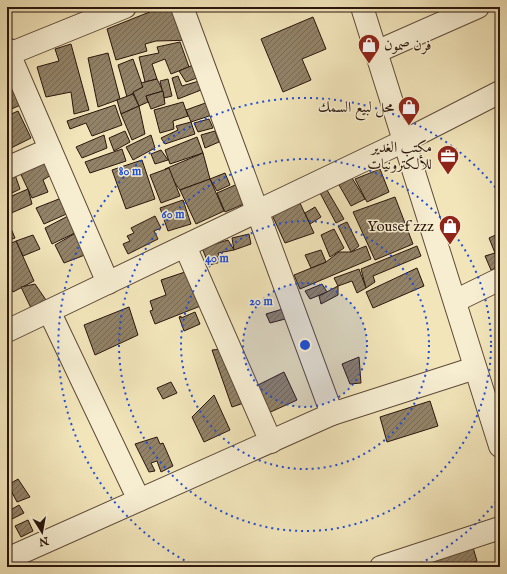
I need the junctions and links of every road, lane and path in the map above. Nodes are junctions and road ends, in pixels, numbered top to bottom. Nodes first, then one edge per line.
1 (125, 7) edge
2 (182, 7) edge
3 (362, 7) edge
4 (478, 7) edge
5 (8, 52) edge
6 (376, 52) junction
7 (500, 92) edge
8 (404, 141) junction
9 (50, 149) junction
10 (7, 168) edge
11 (258, 211) junction
12 (185, 246) junction
13 (500, 279) edge
14 (108, 283) junction
15 (454, 301) junction
16 (49, 311) junction
17 (7, 331) edge
18 (476, 368) junction
19 (332, 414) junction
20 (271, 442) junction
21 (500, 446) edge
22 (139, 500) junction
23 (500, 528) edge
24 (7, 559) edge
25 (382, 567) edge

1 - 5 street
2 - 11 street
3 - 6 street
4 - 6 street
5 - 9 street
6 - 8 street
7 - 8 street
8 - 11 street
8 - 15 street
9 - 10 street
9 - 14 street
11 - 12 street
11 - 19 street
12 - 14 street
12 - 20 street
13 - 15 street
14 - 16 street
15 - 18 street
16 - 17 street
16 - 22 street
18 - 19 street
18 - 21 street
19 - 20 street
20 - 22 street
22 - 24 street
23 - 25 street

